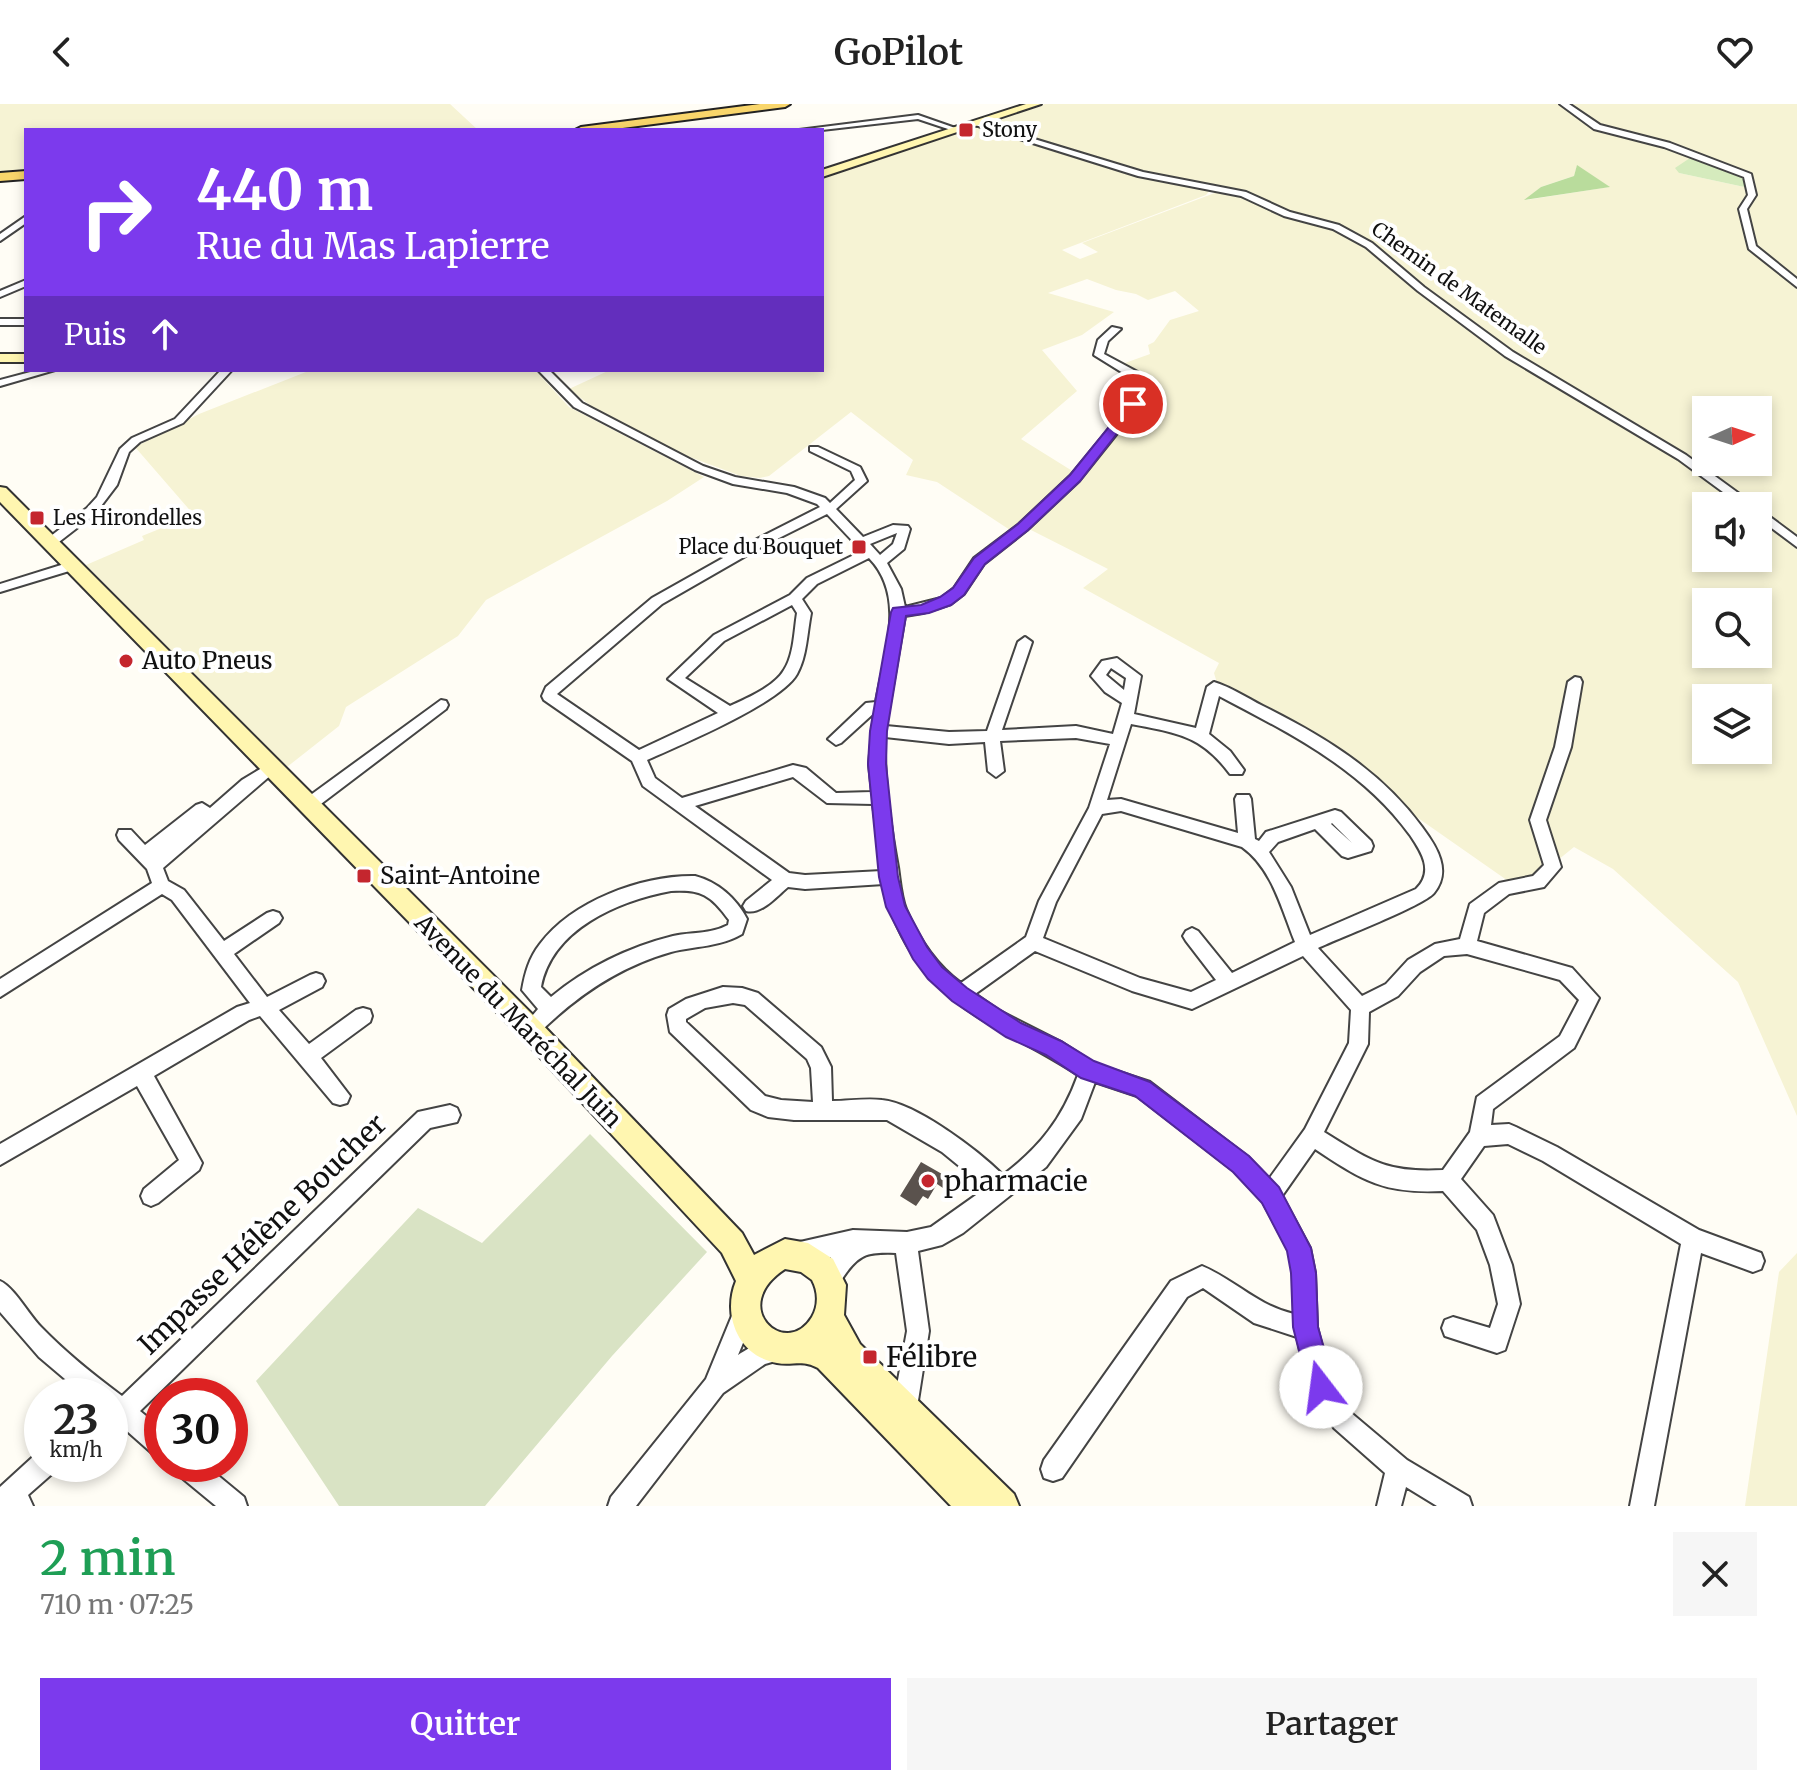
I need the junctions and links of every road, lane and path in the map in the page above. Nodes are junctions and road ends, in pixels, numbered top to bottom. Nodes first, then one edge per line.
1 (785, 104) edge
2 (1036, 104) edge
3 (1564, 104) edge
4 (978, 123) junction
5 (597, 128) edge
6 (824, 128) edge
7 (957, 130) junction
8 (824, 173) edge
9 (24, 175) edge
10 (4, 177) edge
11 (24, 220) edge
12 (0, 238) edge
13 (24, 284) edge
14 (1797, 284) edge
15 (0, 294) edge
16 (0, 322) edge
17 (24, 322) edge
18 (1116, 329) dead end
19 (0, 358) edge
20 (24, 358) edge
21 (42, 372) edge
22 (225, 372) edge
23 (550, 372) edge
24 (0, 383) edge
25 (814, 449) dead end
26 (0, 492) edge
27 (1731, 492) edge
28 (830, 508) junction
29 (1772, 523) edge
30 (51, 542) junction
31 (1797, 543) edge
32 (871, 552) junction
33 (74, 565) junction
34 (0, 588) edge
35 (795, 598) junction
36 (899, 612) junction
37 (1025, 642) dead end
38 (1575, 682) dead end
39 (1127, 699) dead end
40 (441, 705) dead end
41 (882, 707) junction
42 (728, 712) junction
43 (1126, 718) junction
44 (878, 731) junction
45 (1202, 734) junction
46 (993, 736) junction
47 (836, 739) dead end
48 (1117, 740) junction
49 (638, 757) junction
50 (266, 764) junction
51 (1236, 770) dead end
52 (996, 771) dead end
53 (880, 798) junction
54 (1243, 799) dead end
55 (682, 804) junction
56 (307, 806) junction
57 (1097, 808) junction
58 (1318, 822) dead end
59 (125, 835) dead end
60 (1254, 846) junction
61 (149, 860) junction
62 (889, 877) junction
63 (785, 880) junction
64 (161, 886) junction
65 (752, 906) dead end
66 (273, 918) dead end
67 (1192, 936) dead end
68 (1033, 942) junction
69 (1467, 946) junction
70 (1306, 947) junction
71 (222, 952) junction
72 (316, 981) dead end
73 (1228, 982) junction
74 (0, 989) edge
75 (960, 994) junction
76 (263, 1006) junction
77 (1360, 1007) junction
78 (550, 1009) junction
79 (363, 1016) dead end
80 (530, 1029) junction
81 (308, 1056) junction
82 (1089, 1071) junction
83 (143, 1073) junction
84 (340, 1096) dead end
85 (823, 1110) junction
86 (450, 1115) dead end
87 (1312, 1136) junction
88 (1479, 1136) junction
89 (0, 1155) edge
90 (1448, 1180) junction
91 (1002, 1191) junction
92 (1270, 1195) junction
93 (151, 1196) dead end
94 (1693, 1239) junction
95 (874, 1240) junction
96 (907, 1243) junction
97 (1753, 1261) dead end
98 (774, 1263) junction
99 (829, 1279) junction
100 (0, 1292) edge
101 (745, 1310) junction
102 (829, 1317) junction
103 (1306, 1327) junction
104 (1453, 1328) dead end
105 (798, 1346) junction
106 (81, 1378) edge
107 (714, 1387) junction
108 (128, 1388) edge
109 (905, 1407) junction
110 (128, 1416) edge
111 (144, 1430) edge
112 (1053, 1469) dead end
113 (1398, 1469) junction
114 (28, 1482) edge
115 (206, 1482) edge
116 (11, 1500) edge
117 (235, 1506) edge
118 (620, 1506) edge
119 (975, 1506) edge
120 (1002, 1506) edge
121 (1389, 1506) edge
122 (1460, 1506) edge
123 (1642, 1506) edge

1 - 5 main road
2 - 4 main road
3 - 14 street
4 - 7 main road
4 - 27 street, Chemin de Matemalle
6 - 7 street
7 - 8 main road
9 - 10 main road
11 - 12 street
13 - 15 street
16 - 17 street
18 - 36 street
19 - 20 main road
21 - 24 street
22 - 30 street
23 - 28 street
25 - 28 street
26 - 30 main road, Avenue du Maréchal Juin
28 - 32 street
28 - 49 street
29 - 31 street
30 - 33 main road, Avenue du Maréchal Juin
32 - 35 street
32 - 36 street
33 - 34 street
33 - 50 main road, Avenue du Maréchal Juin
35 - 42 street
35 - 42 street
36 - 41 street
37 - 46 street
38 - 69 street
39 - 43 street
40 - 56 street
41 - 44 street
41 - 47 street
42 - 49 street
43 - 45 street
43 - 48 street
44 - 46 street
44 - 53 street
45 - 51 street
45 - 70 street
46 - 48 street
46 - 52 street
48 - 57 street
49 - 55 street
50 - 56 main road, Avenue du Maréchal Juin
50 - 61 street
53 - 55 street
53 - 62 street
54 - 60 street
55 - 63 street
56 - 80 main road, Avenue du Maréchal Juin
57 - 60 street
57 - 68 street
58 - 60 street
59 - 61 street
60 - 70 street
61 - 64 street
62 - 63 street
62 - 75 street
63 - 65 street
64 - 71 street
64 - 74 street
66 - 71 street
67 - 73 street
68 - 73 street
68 - 75 street
69 - 77 street
69 - 88 street
70 - 73 street
70 - 77 street
71 - 76 street
72 - 76 street
75 - 82 street
76 - 81 street
76 - 83 street
77 - 87 street
78 - 78 street
78 - 80 street
79 - 81 street
80 - 98 main road, Avenue du Maréchal Juin
81 - 84 street
82 - 91 street
82 - 92 street
83 - 89 street
83 - 93 street
85 - 85 street
85 - 91 street
86 - 108 street, Impasse Hélène Boucher
87 - 90 street
87 - 92 street
88 - 90 street
88 - 94 street
90 - 104 street
91 - 96 street
92 - 103 street
94 - 97 street
94 - 123 street
95 - 96 street
95 - 98 street
95 - 99 street
96 - 109 street
98 - 99 main road
98 - 101 main road
99 - 102 main road
100 - 106 street
101 - 105 main road
101 - 107 street
102 - 105 main road
102 - 109 main road
103 - 112 street
103 - 113 street
105 - 107 street
105 - 119 main road
107 - 118 street
109 - 120 main road
110 - 111 street
113 - 121 street
113 - 122 street
114 - 116 street
115 - 117 street

